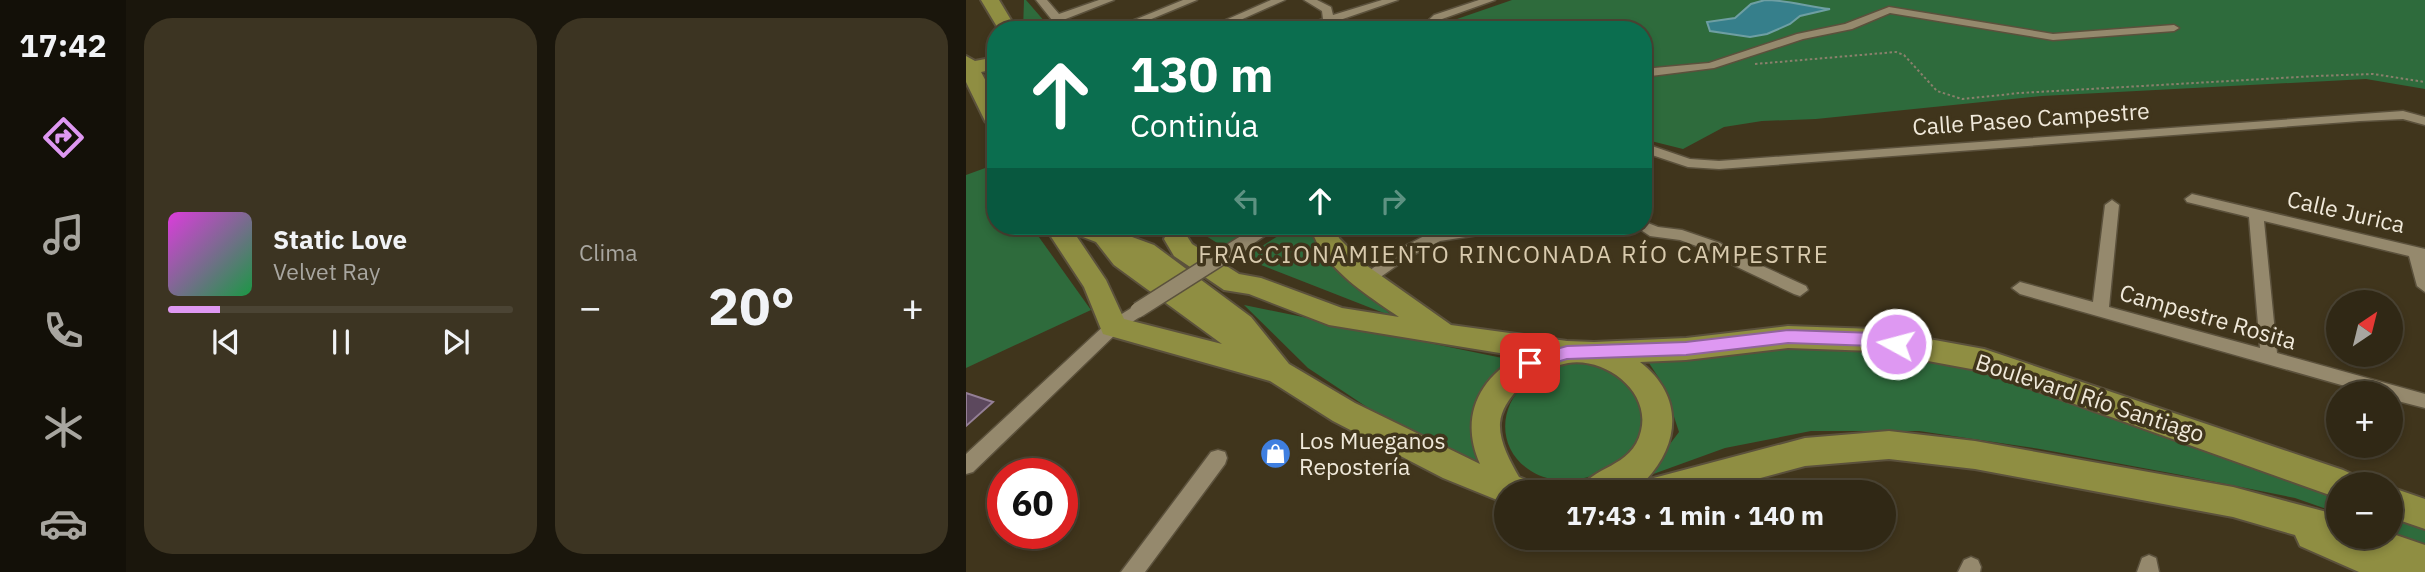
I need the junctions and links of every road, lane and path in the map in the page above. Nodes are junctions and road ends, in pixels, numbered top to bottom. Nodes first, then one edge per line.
1 (989, 0) edge
2 (1013, 0) edge
3 (1041, 0) edge
4 (1109, 0) edge
5 (1192, 0) edge
6 (1280, 0) edge
7 (1309, 0) edge
8 (1392, 0) edge
9 (1490, 0) edge
10 (1056, 19) joint
11 (1004, 21) edge
12 (1011, 21) edge
13 (1138, 21) edge
14 (1230, 21) edge
15 (1329, 21) edge
16 (1338, 21) edge
17 (1434, 21) edge
18 (2174, 28) dead end
19 (1748, 65) dead end
20 (971, 72) edge
21 (1652, 72) edge
22 (2425, 82) edge
23 (987, 103) edge
24 (2425, 121) edge
25 (1652, 150) edge
26 (2192, 199) dead end
27 (2112, 205) dead end
28 (2256, 214) junction
29 (1652, 231) edge
30 (1062, 235) edge
31 (1100, 235) edge
32 (1169, 235) edge
33 (1257, 235) edge
34 (1326, 235) edge
35 (1444, 235) edge
36 (2421, 253) edge
37 (1366, 279) junction
38 (2425, 286) edge
39 (2020, 288) dead end
40 (1800, 290) dead end
41 (2101, 311) junction
42 (1114, 327) junction
43 (1448, 335) junction
44 (1580, 353) junction
45 (2269, 358) junction
46 (1270, 363) junction
47 (2425, 401) edge
48 (1218, 458) dead end
49 (966, 466) edge
50 (2326, 479) edge
51 (1507, 480) edge
52 (1616, 480) edge
53 (1698, 480) edge
54 (1494, 483) edge
55 (2233, 502) junction
56 (2403, 506) edge
57 (2425, 514) edge
58 (2326, 528) edge
59 (2389, 549) edge
60 (2425, 562) edge
61 (1132, 572) edge
62 (2399, 572) edge

1 - 11 main road
2 - 12 main road
3 - 10 street
4 - 10 street
5 - 13 street
6 - 14 street
7 - 15 street
8 - 16 street
9 - 17 street
18 - 21 street
19 - 22 path
20 - 23 main road
24 - 25 street, Calle Paseo Campestre
26 - 28 street, Calle Jurica
27 - 41 street
28 - 36 street, Calle Jurica
28 - 45 street
29 - 40 street
30 - 42 main road
31 - 46 main road
32 - 43 main road, Boulevard Río Santiago
33 - 42 street, bridge
34 - 37 main road
35 - 37 street
36 - 38 street
37 - 43 main road
39 - 41 street, Campestre Rosita
41 - 45 street, Campestre Rosita
42 - 46 main road
42 - 49 street
43 - 44 main road, Boulevard Río Santiago
44 - 50 main road, Boulevard Río Santiago
44 - 51 main road
44 - 52 main road
45 - 47 street, Campestre Rosita
46 - 54 main road
48 - 61 street
53 - 55 main road
55 - 58 main road
55 - 62 main road
56 - 57 main road
59 - 60 main road

